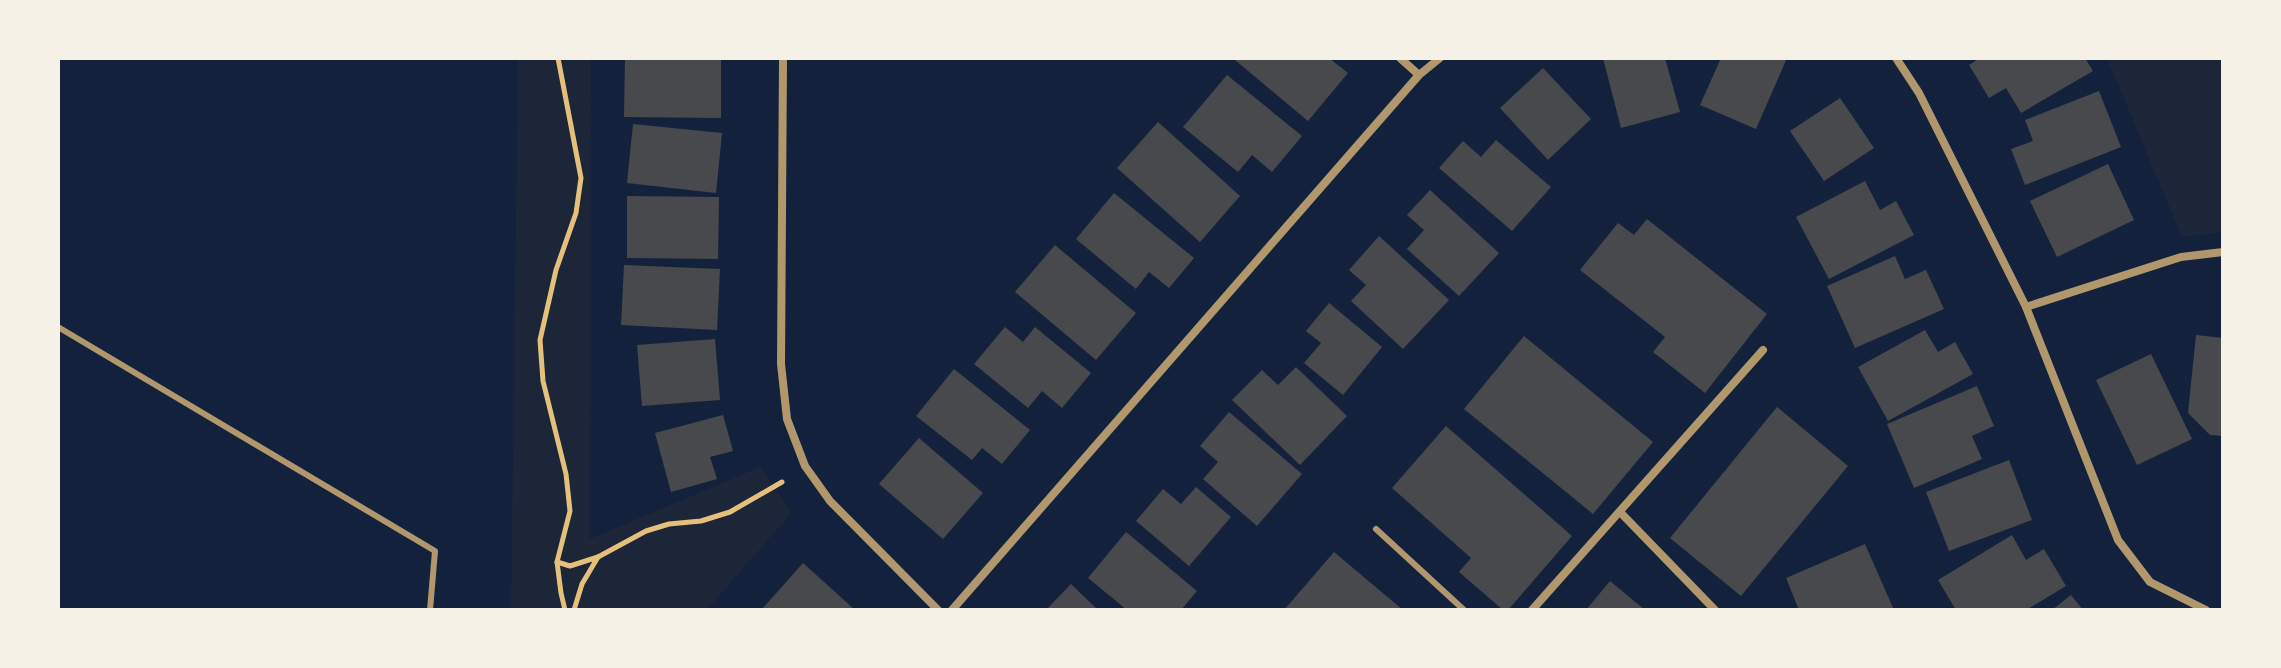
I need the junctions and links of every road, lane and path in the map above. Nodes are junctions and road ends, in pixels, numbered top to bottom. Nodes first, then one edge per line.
1 (558, 58) edge
2 (783, 58) edge
3 (1400, 58) edge
4 (1440, 58) edge
5 (1896, 58) edge
6 (1419, 75) junction
7 (2223, 252) edge
8 (2026, 307) junction
9 (58, 327) edge
10 (1763, 350) dead end
11 (782, 482) dead end
12 (1620, 512) junction
13 (1376, 529) dead end
14 (598, 557) junction
15 (557, 562) junction
16 (430, 610) edge
17 (565, 610) edge
18 (574, 610) edge
19 (938, 610) edge
20 (952, 610) edge
21 (1464, 610) edge
22 (1532, 610) edge
23 (1715, 610) edge
24 (2206, 610) edge

1 - 15 path
2 - 19 street
3 - 6 street
4 - 6 street
5 - 8 street
6 - 20 street
7 - 8 street
8 - 24 street
9 - 16 lane
10 - 12 street
11 - 14 path
12 - 22 street
12 - 23 street
13 - 21 lane
14 - 15 path
14 - 18 path
15 - 17 path

